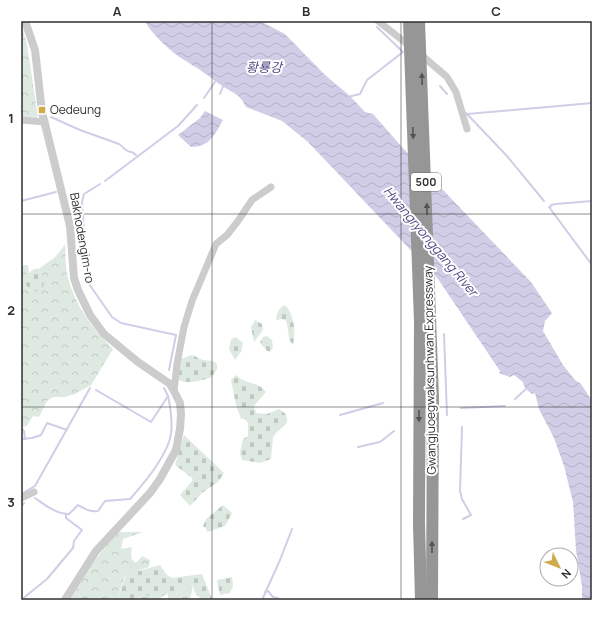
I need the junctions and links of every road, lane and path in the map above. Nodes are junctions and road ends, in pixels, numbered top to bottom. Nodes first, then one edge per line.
1 (25, 21) edge
2 (378, 21) edge
3 (414, 24) edge
4 (21, 120) edge
5 (45, 122) junction
6 (467, 129) dead end
7 (271, 187) dead end
8 (174, 391) junction
9 (34, 492) dead end
10 (21, 498) edge
11 (419, 522) junction
12 (65, 600) edge
13 (415, 600) edge
14 (421, 600) edge
15 (433, 600) edge

1 - 5 street, Bakhodengim-ro
2 - 6 street
3 -> 11 highway, Gwangjuoegwaksunhwan Expressway / 500
15 -> 3 highway, Gwangjuoegwaksunhwan Expressway / 500
4 - 5 street
5 - 8 street, Bakhodengim-ro
7 - 8 street
8 - 12 street, Bakhodengim-ro
9 - 10 street
11 - 13 highway
11 - 14 highway, Gwangjuoegwaksunhwan Expressway / 500

